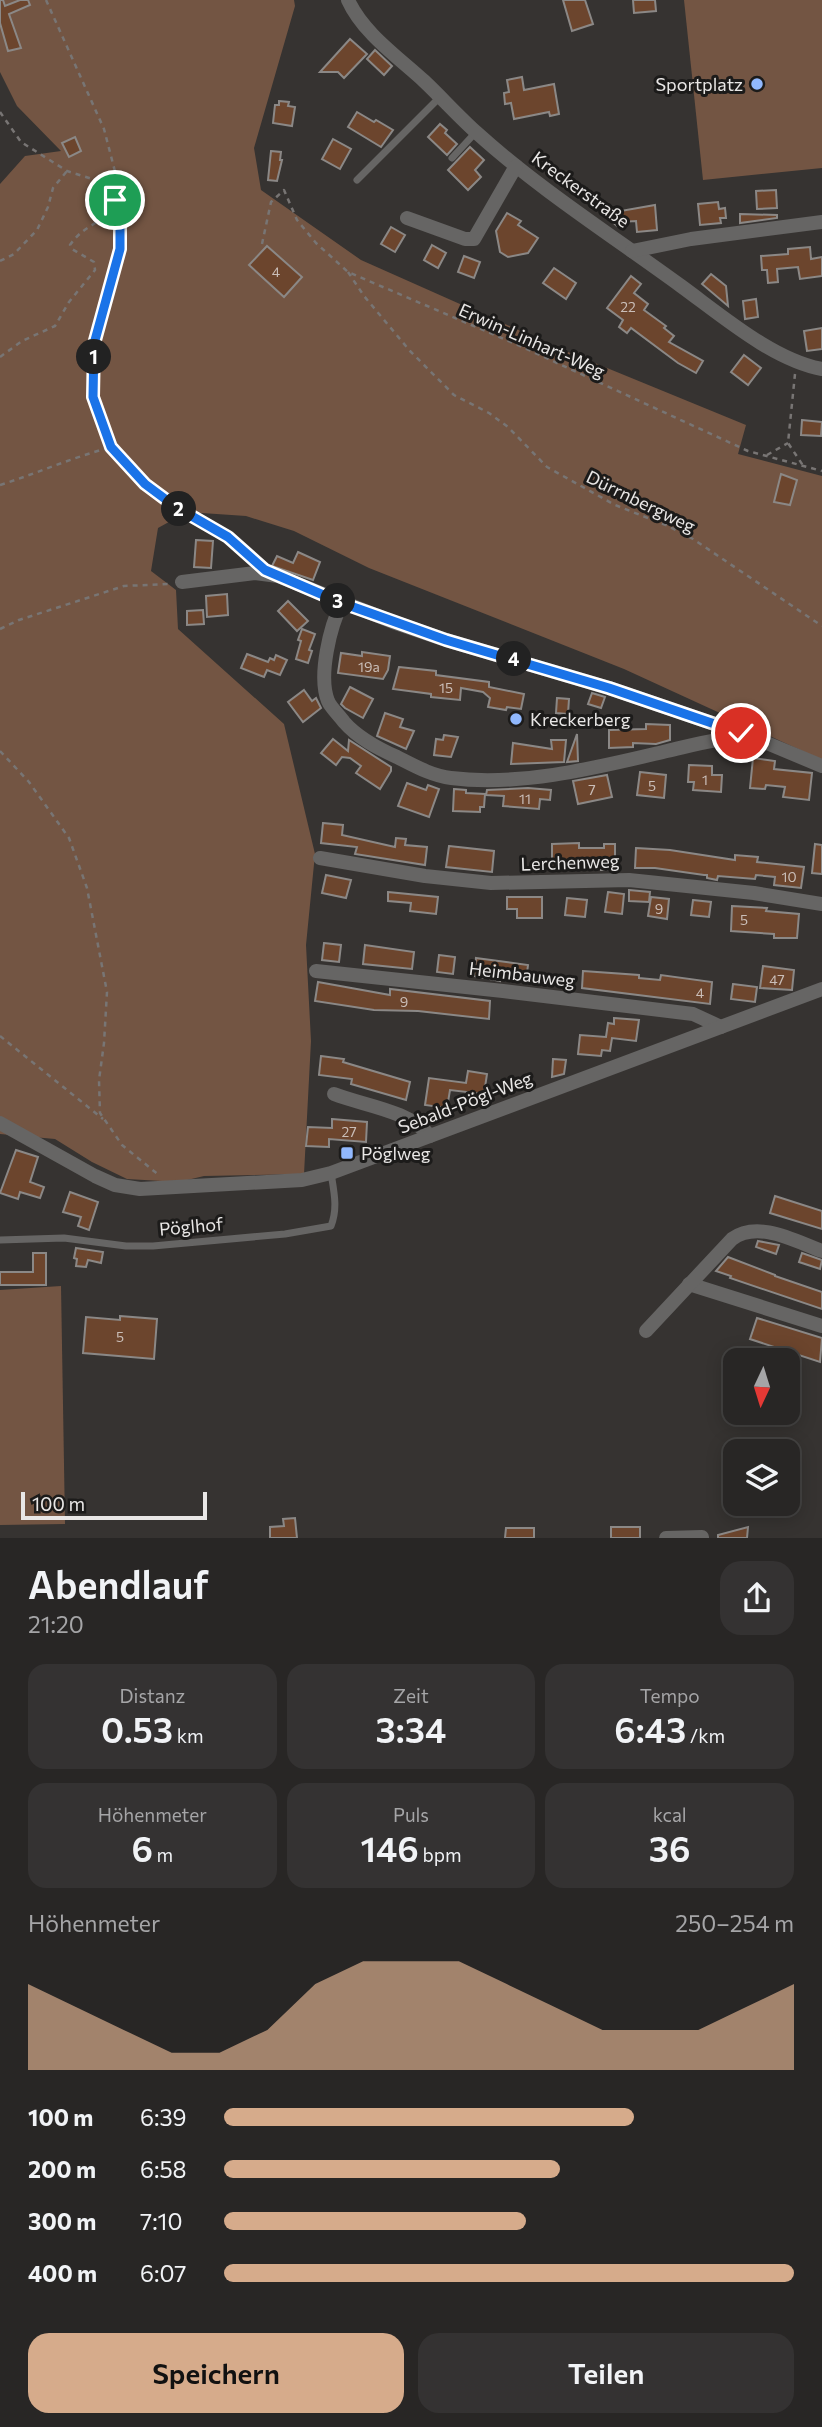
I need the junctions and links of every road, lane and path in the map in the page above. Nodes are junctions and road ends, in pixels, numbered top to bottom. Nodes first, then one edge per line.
1 (46, 0) edge
2 (348, 0) edge
3 (441, 96) junction
4 (0, 112) edge
5 (476, 132) junction
6 (452, 158) dead end
7 (516, 166) junction
8 (67, 171) junction
9 (357, 180) dead end
10 (120, 187) junction
11 (407, 218) dead end
12 (822, 222) edge
13 (262, 244) dead end
14 (632, 251) junction
15 (0, 261) edge
16 (348, 272) junction
17 (0, 357) edge
18 (796, 360) junction
19 (822, 369) edge
20 (788, 443) junction
21 (111, 447) junction
22 (766, 456) junction
23 (804, 467) junction
24 (822, 471) edge
25 (0, 485) edge
26 (256, 562) dead end
27 (182, 582) joint
28 (342, 603) junction
29 (822, 626) edge
30 (0, 629) edge
31 (750, 736) junction
32 (0, 751) edge
33 (822, 766) edge
34 (320, 858) dead end
35 (822, 904) edge
36 (316, 971) dead end
37 (822, 989) edge
38 (721, 1027) junction
39 (0, 1035) edge
40 (334, 1094) dead end
41 (106, 1122) junction
42 (0, 1123) edge
43 (430, 1136) junction
44 (331, 1173) junction
45 (174, 1187) junction
46 (0, 1240) edge
47 (822, 1251) edge
48 (689, 1284) junction
49 (822, 1326) edge
50 (646, 1331) dead end
51 (702, 1537) edge
52 (666, 1538) edge

1 - 10 path
2 - 3 street, Kreckerstraße
3 - 5 street, Kreckerstraße
3 - 9 lane
4 - 8 path
5 - 6 lane
5 - 7 street, Kreckerstraße
7 - 11 street
7 - 14 street, Kreckerstraße
8 - 10 path
8 - 15 path
10 - 17 path
10 - 21 path
12 - 14 street
13 - 16 path, Erwin-Linhart-Weg
14 - 18 street, Kreckerstraße
16 - 22 path, Erwin-Linhart-Weg
16 - 29 path, Dürrnbergweg
18 - 19 street, Kreckerstraße
18 - 20 path
20 - 22 path
20 - 23 path
21 - 25 path
21 - 26 path
22 - 23 path, Erwin-Linhart-Weg
23 - 24 path, Erwin-Linhart-Weg
27 - 28 street
27 - 30 path
28 - 31 street
28 - 31 street
31 - 33 street
32 - 41 path
34 - 35 street, Lerchenweg
36 - 38 street, Heimbauweg
37 - 38 street, Sebald-Pögl-Weg
38 - 43 street, Sebald-Pögl-Weg
39 - 41 path
40 - 43 street
41 - 45 path
42 - 45 street, Sebald-Pögl-Weg
43 - 44 street, Sebald-Pögl-Weg
44 - 45 street, Sebald-Pögl-Weg
44 - 46 lane, Pöglhof
47 - 48 street
48 - 49 street
48 - 50 street
51 - 52 street

